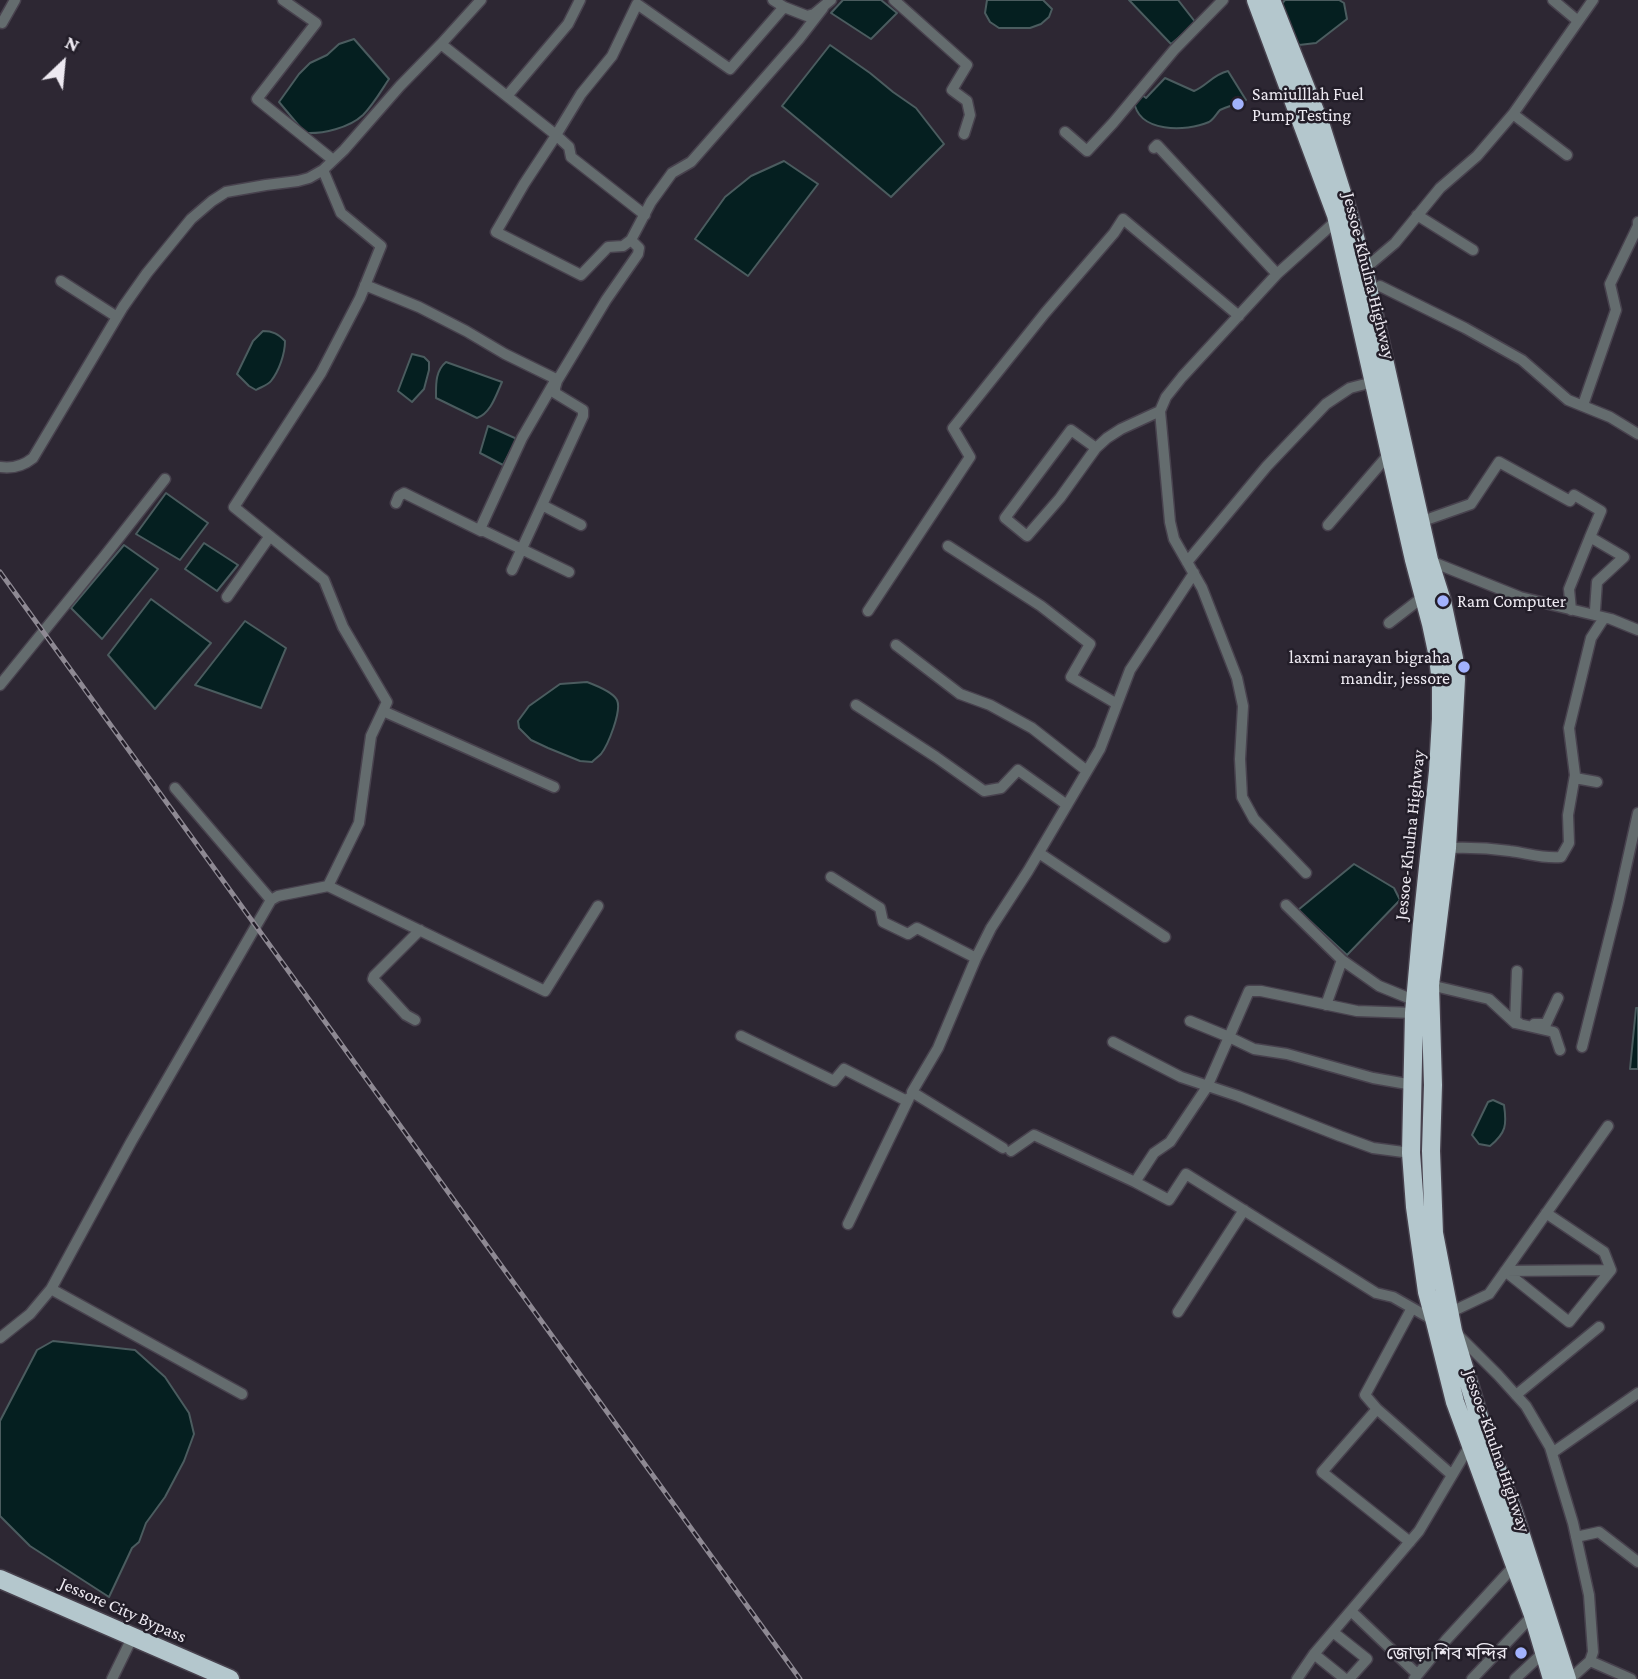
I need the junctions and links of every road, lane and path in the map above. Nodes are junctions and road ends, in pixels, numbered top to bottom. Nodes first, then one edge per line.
1 (15, 0) edge
2 (283, 0) edge
3 (481, 0) edge
4 (580, 0) edge
5 (773, 0) edge
6 (894, 0) edge
7 (1223, 0) edge
8 (1256, 0) edge
9 (1271, 0) edge
10 (1553, 0) edge
11 (1593, 0) edge
12 (634, 2) edge
13 (827, 4) edge
14 (784, 7) junction
15 (1578, 21) junction
16 (0, 22) edge
17 (441, 44) junction
18 (507, 96) junction
19 (1513, 114) junction
20 (1065, 132) dead end
21 (964, 134) dead end
22 (556, 135) junction
23 (1154, 148) dead end
24 (1567, 155) dead end
25 (333, 160) junction
26 (323, 170) junction
27 (645, 215) junction
28 (1418, 215) junction
29 (1336, 220) junction
30 (1638, 222) edge
31 (631, 240) junction
32 (1473, 250) dead end
33 (1277, 274) junction
34 (1357, 275) junction
35 (61, 281) dead end
36 (365, 285) junction
37 (1380, 286) dead end
38 (1239, 316) junction
39 (117, 317) junction
40 (1373, 382) junction
41 (1584, 402) dead end
42 (1160, 411) junction
43 (1638, 434) edge
44 (1096, 448) junction
45 (1390, 454) junction
46 (0, 467) edge
47 (165, 479) dead end
48 (396, 503) dead end
49 (542, 505) junction
50 (1420, 522) junction
51 (581, 525) dead end
52 (1328, 525) dead end
53 (481, 531) junction
54 (270, 536) junction
55 (1590, 537) junction
56 (948, 546) dead end
57 (521, 549) junction
58 (1429, 560) junction
59 (1187, 562) junction
60 (512, 570) dead end
61 (569, 572) dead end
62 (1194, 573) junction
63 (1424, 596) junction
64 (227, 597) dead end
65 (1572, 610) junction
66 (1595, 610) dead end
67 (868, 611) dead end
68 (1604, 618) junction
69 (1389, 623) dead end
70 (1638, 630) edge
71 (896, 645) dead end
72 (0, 685) edge
73 (1117, 704) junction
74 (856, 705) dead end
75 (383, 711) junction
76 (1087, 771) junction
77 (1574, 778) junction
78 (1597, 782) dead end
79 (554, 787) dead end
80 (175, 788) dead end
81 (1067, 805) junction
82 (1638, 813) edge
83 (1447, 848) junction
84 (1039, 853) junction
85 (1306, 873) dead end
86 (831, 877) dead end
87 (328, 886) junction
88 (271, 900) junction
89 (1286, 905) dead end
90 (598, 906) dead end
91 (421, 930) junction
92 (1165, 937) dead end
93 (976, 958) junction
94 (1342, 960) junction
95 (1517, 971) dead end
96 (1430, 985) junction
97 (1558, 998) dead end
98 (1326, 1005) junction
99 (1413, 1006) junction
100 (415, 1020) dead end
101 (1190, 1021) dead end
102 (1516, 1023) junction
103 (741, 1036) dead end
104 (1228, 1037) junction
105 (1113, 1042) dead end
106 (1582, 1047) dead end
107 (1560, 1050) dead end
108 (1413, 1085) junction
109 (1207, 1087) junction
110 (910, 1096) junction
111 (1608, 1126) dead end
112 (1411, 1153) junction
113 (1135, 1182) junction
114 (1244, 1210) junction
115 (1546, 1213) junction
116 (848, 1224) dead end
117 (1611, 1270) junction
118 (1505, 1271) junction
119 (51, 1289) junction
120 (1412, 1308) junction
121 (1178, 1312) dead end
122 (1442, 1317) junction
123 (1599, 1327) dead end
124 (1453, 1331) junction
125 (0, 1338) edge
126 (1637, 1393) edge
127 (242, 1394) dead end
128 (1516, 1395) junction
129 (1377, 1409) junction
130 (1470, 1444) junction
131 (1552, 1453) junction
132 (1452, 1475) junction
133 (1576, 1537) junction
134 (1409, 1542) junction
135 (1638, 1562) edge
136 (1515, 1565) junction
137 (0, 1579) edge
138 (1351, 1611) junction
139 (1533, 1615) junction
140 (1333, 1632) junction
141 (133, 1636) junction
142 (1544, 1652) junction
143 (1314, 1654) junction
144 (1590, 1661) junction
145 (1416, 1676) edge
146 (1634, 1678) edge
147 (112, 1679) edge
148 (230, 1679) edge
149 (1297, 1679) edge
150 (1347, 1679) edge
151 (1472, 1679) edge
152 (1515, 1679) edge
153 (1552, 1679) edge
154 (1569, 1679) edge

1 - 16 street
2 - 25 street
3 - 17 street
4 - 18 street
5 - 14 street
6 - 21 street
7 - 20 street
8 - 29 highway, Jessoe-Khulna Highway
9 - 34 highway, Jessoe-Khulna Highway
10 - 15 street
11 - 15 street
12 - 14 street
12 - 22 street
13 - 14 street
13 - 27 street
15 - 19 street
17 - 18 street
17 - 25 street
18 - 22 street
19 - 24 street
19 - 28 street
22 - 27 street
22 - 31 street
23 - 33 street
25 - 26 street
26 - 36 street
26 - 39 street
27 - 31 street
28 - 32 street
28 - 34 street
29 - 33 street
29 - 34 highway, Jessoe-Khulna Highway
30 - 41 street
31 - 49 street
33 - 38 street
34 - 40 highway, Jessoe-Khulna Highway
34 - 50 highway, Jessoe-Khulna Highway
35 - 39 street
36 - 53 street
36 - 54 street
37 - 43 street
38 - 42 street
38 - 67 street
39 - 46 street
40 - 45 highway, Jessoe-Khulna Highway
40 - 59 street
42 - 44 street
42 - 59 street
44 - 44 street
45 - 52 street
45 - 63 highway, Jessoe-Khulna Highway
47 - 72 street
48 - 53 street
49 - 51 street
49 - 57 street
50 - 55 street
50 - 58 highway, Jessoe-Khulna Highway
53 - 57 street
54 - 64 street
54 - 75 street
55 - 65 street
55 - 66 street
56 - 73 street
57 - 60 street
57 - 61 street
58 - 65 street
58 - 83 highway, Jessoe-Khulna Highway
59 - 62 street
62 - 73 street
62 - 85 street
63 - 69 street
63 - 99 highway, Jessoe-Khulna Highway
65 - 68 street
68 - 70 street
68 - 77 street
71 - 76 street
73 - 76 street
74 - 81 street
75 - 79 street
75 - 87 street
76 - 81 street
77 - 78 street
77 - 83 street
80 - 88 street
81 - 84 street
82 - 106 street
83 - 96 highway, Jessoe-Khulna Highway
84 - 92 street
84 - 93 street
86 - 93 street
87 - 88 street
87 - 91 street
88 - 119 street
89 - 94 street
90 - 91 street
91 - 100 street
93 - 110 street
94 - 98 street
94 - 99 street
95 - 102 street
96 - 102 street
96 - 122 highway, Jessoe-Khulna Highway
97 - 102 street
98 - 99 street
98 - 104 street
99 - 108 highway, Jessoe-Khulna Highway
101 - 104 street
102 - 107 street
103 - 110 street
104 - 108 street
104 - 109 street
105 - 109 street
108 - 112 highway, Jessoe-Khulna Highway
109 - 112 street
109 - 113 street
110 - 113 street
110 - 116 street
111 - 115 street
112 - 122 highway, Jessoe-Khulna Highway
113 - 114 street
114 - 120 street
114 - 121 street
115 - 117 street
115 - 118 street
117 - 118 street
117 - 118 street
118 - 122 street
119 - 125 street
119 - 127 street
120 - 122 street
120 - 129 street
122 - 124 highway, Jessoe-Khulna Highway
122 - 130 highway, Jessoe-Khulna Highway
123 - 128 street
124 - 128 street
124 - 154 highway, Jessoe-Khulna Highway
126 - 131 street
128 - 131 street
129 - 132 street
129 - 134 street
130 - 132 street
130 - 136 highway, Jessoe-Khulna Highway
131 - 133 street
132 - 134 street
133 - 135 street
133 - 144 street
134 - 138 street
136 - 139 highway, Jessoe-Khulna Highway
136 - 145 street
137 - 141 highway, Jessore City Bypass
138 - 140 street
138 - 145 street
139 - 142 highway, Jessoe-Khulna Highway
139 - 151 street
140 - 143 street
140 - 150 street
141 - 147 street
141 - 148 highway, Jessore City Bypass
142 - 152 street
142 - 153 highway, Jessoe-Khulna Highway
143 - 149 street
143 - 150 street
144 - 146 street
144 - 154 street

